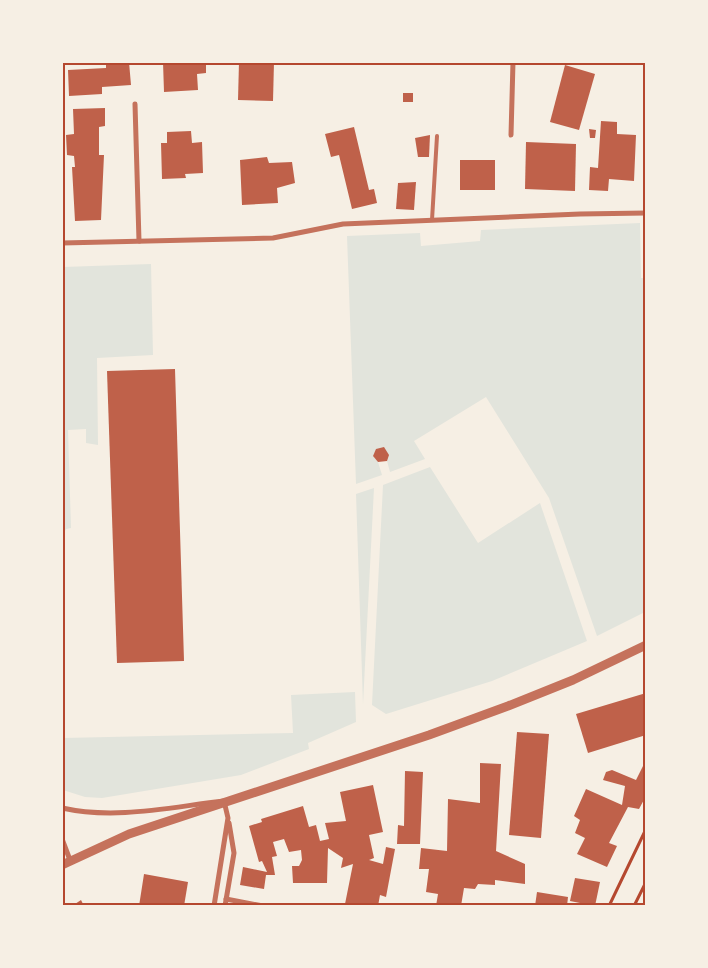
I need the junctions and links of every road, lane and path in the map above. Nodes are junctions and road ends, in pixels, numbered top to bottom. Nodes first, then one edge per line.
1 (513, 62) edge
2 (135, 104) dead end
3 (511, 135) dead end
4 (437, 136) dead end
5 (646, 214) edge
6 (432, 220) junction
7 (139, 241) junction
8 (62, 243) edge
9 (646, 645) edge
10 (224, 801) junction
11 (62, 808) edge
12 (228, 818) junction
13 (646, 829) edge
14 (62, 839) edge
15 (65, 860) edge
16 (646, 882) edge
17 (226, 899) junction
18 (214, 906) edge
19 (225, 906) edge
20 (263, 906) edge
21 (609, 906) edge
22 (634, 906) edge

1 - 3 street
2 - 7 street
4 - 6 lane
5 - 6 street
6 - 7 street
7 - 8 street
9 - 10 street
10 - 11 street
10 - 12 street
10 - 15 street
12 - 17 street
12 - 18 street
13 - 21 path
14 - 15 street
16 - 22 path
17 - 19 street
17 - 20 street

